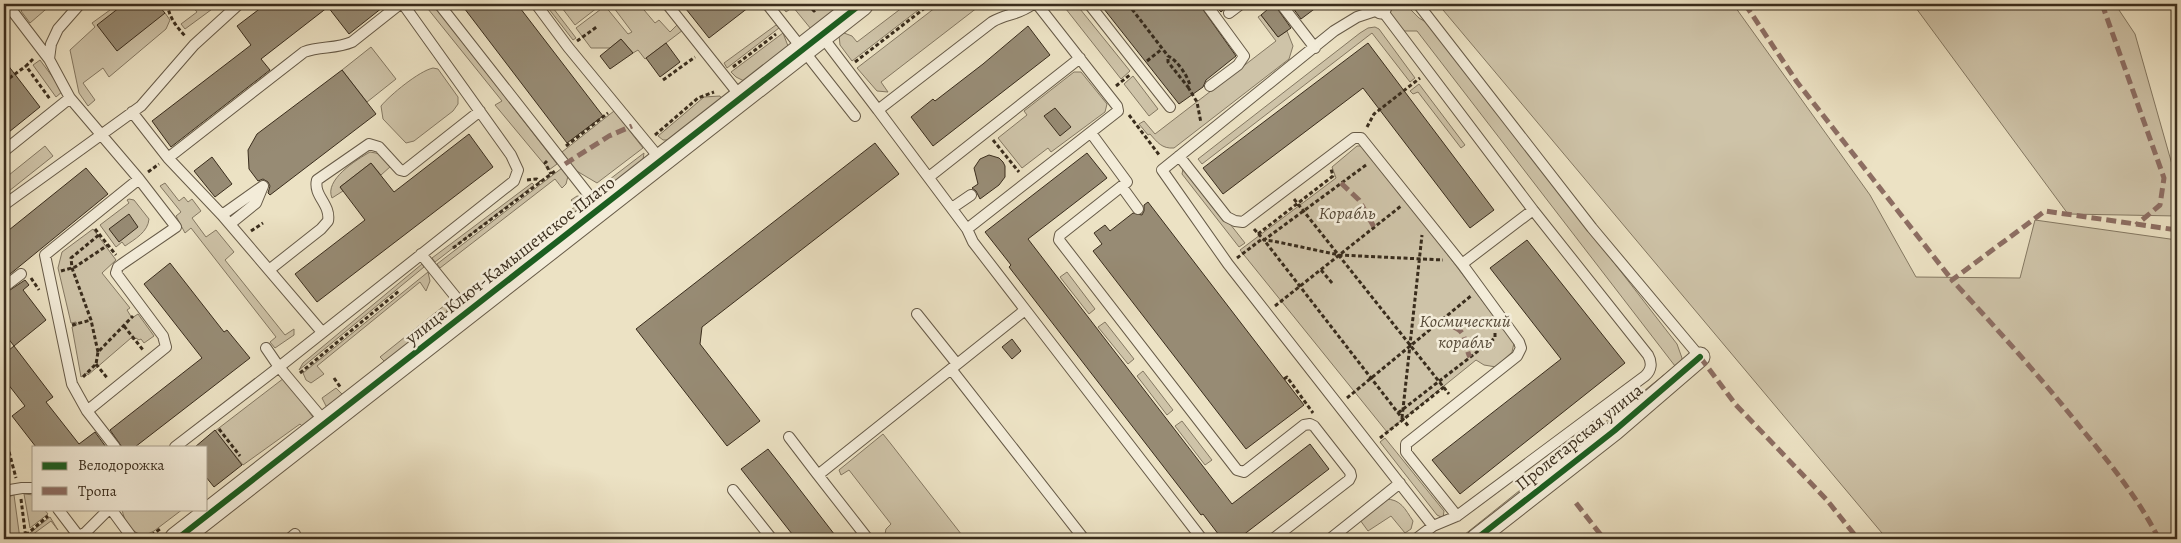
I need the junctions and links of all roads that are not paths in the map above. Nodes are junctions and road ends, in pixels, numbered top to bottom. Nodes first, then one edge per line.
1 (7, 4) edge
2 (80, 4) edge
3 (239, 4) edge
4 (402, 4) edge
5 (440, 4) edge
6 (536, 4) edge
7 (667, 4) edge
8 (768, 4) edge
9 (861, 4) edge
10 (1033, 4) edge
11 (1037, 4) edge
12 (1089, 4) edge
13 (1206, 4) edge
14 (1241, 4) edge
15 (1282, 4) edge
16 (1418, 4) edge
17 (1378, 7) edge
18 (1229, 13) dead end
19 (812, 42) junction
20 (1315, 48) junction
21 (46, 55) junction
22 (1080, 58) junction
23 (730, 84) junction
24 (1210, 86) dead end
25 (70, 98) junction
26 (1170, 107) dead end
27 (878, 110) junction
28 (480, 111) junction
29 (132, 112) junction
30 (854, 116) dead end
31 (1091, 133) junction
32 (100, 135) junction
33 (4, 151) edge
34 (654, 153) junction
35 (1179, 156) junction
36 (168, 158) junction
37 (928, 177) junction
38 (139, 179) junction
39 (1122, 188) junction
40 (971, 196) dead end
41 (4, 205) edge
42 (600, 208) junction
43 (952, 208) junction
44 (1138, 209) dead end
45 (1533, 210) junction
46 (222, 215) junction
47 (230, 224) junction
48 (967, 228) junction
49 (421, 254) junction
50 (1462, 264) junction
51 (269, 270) junction
52 (21, 274) dead end
53 (4, 287) edge
54 (1025, 310) junction
55 (466, 311) junction
56 (917, 314) dead end
57 (322, 332) junction
58 (266, 348) dead end
59 (1700, 357) joint
60 (280, 367) junction
61 (954, 367) junction
62 (87, 411) junction
63 (326, 423) junction
64 (788, 437) dead end
65 (115, 446) edge
66 (176, 446) edge
67 (818, 475) junction
68 (1400, 483) junction
69 (32, 488) edge
70 (734, 490) dead end
71 (4, 491) edge
72 (59, 510) edge
73 (109, 510) edge
74 (111, 510) edge
75 (1457, 516) junction
76 (1433, 526) junction
77 (188, 533) edge
78 (133, 539) edge
79 (772, 539) edge
80 (868, 539) edge
81 (1084, 539) edge
82 (1202, 539) edge
83 (1273, 539) edge
84 (1330, 539) edge
85 (1416, 539) edge
86 (1476, 539) edge

1 - 21 lane
2 - 21 lane
3 - 29 lane
4 - 28 lane
4 - 36 lane
5 - 42 lane
6 - 34 lane
7 - 23 lane
8 - 19 lane
9 - 19 street, улица Ключ-Камышенское Плато
10 - 27 lane
11 - 22 lane
12 - 26 lane
13 - 24 lane
14 - 18 lane
15 - 20 lane
16 - 59 lane
17 - 20 lane
17 - 45 lane
19 - 23 street, улица Ключ-Камышенское Плато
19 - 27 lane
19 - 30 lane
20 - 35 lane
21 - 25 lane
22 - 31 lane
22 - 37 lane
23 - 34 street, улица Ключ-Камышенское Плато
25 - 32 lane
25 - 33 lane
27 - 37 lane
28 - 49 lane
28 - 51 lane
29 - 32 lane
29 - 36 lane
31 - 39 lane
31 - 48 lane
32 - 38 lane
32 - 41 lane
34 - 42 street, улица Ключ-Камышенское Плато
35 - 50 lane
35 - 68 lane
36 - 46 lane
37 - 43 lane
38 - 62 lane
38 - 62 lane
39 - 44 lane
39 - 83 lane
40 - 43 lane
42 - 55 street, улица Ключ-Камышенское Плато
43 - 48 lane
45 - 50 lane
45 - 75 lane
46 - 47 lane
46 - 47 lane
47 - 51 lane
48 - 54 lane
49 - 55 lane
49 - 57 lane
50 - 75 lane
51 - 57 lane
52 - 53 lane
54 - 61 lane
54 - 82 lane
55 - 63 street, улица Ключ-Камышенское Плато
56 - 61 lane
57 - 60 lane
58 - 60 lane
59 - 86 street, Пролетарская улица
60 - 63 lane
60 - 66 lane
61 - 67 lane
61 - 81 lane
62 - 65 lane
63 - 77 street, улица Ключ-Камышенское Плато
64 - 67 lane
67 - 80 lane
68 - 76 lane
68 - 84 lane
69 - 71 lane
70 - 79 lane
72 - 73 lane
74 - 78 lane
75 - 76 lane
76 - 85 lane

